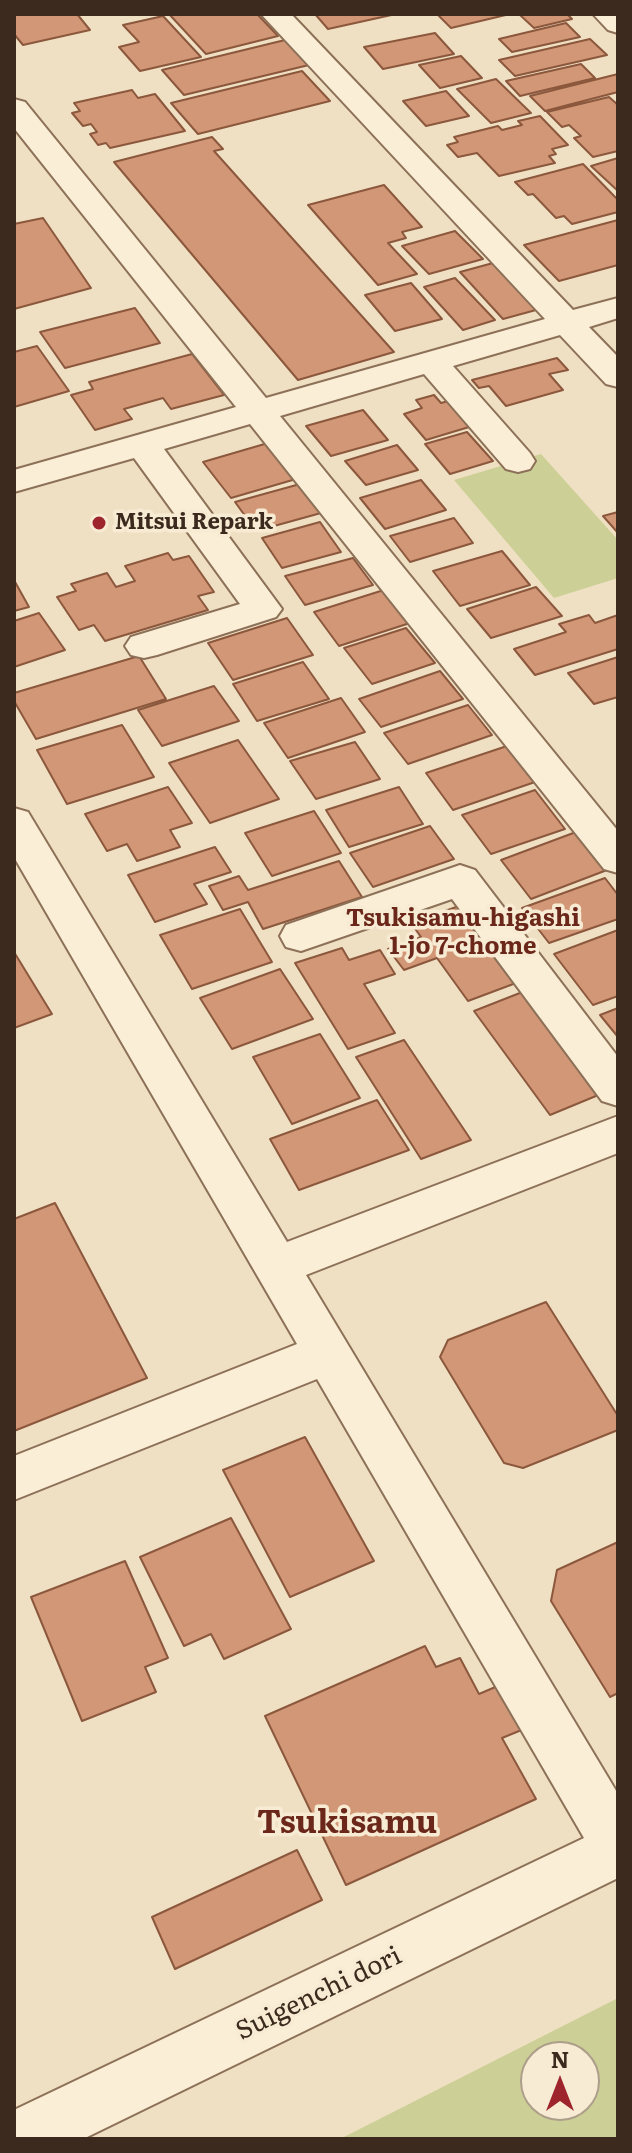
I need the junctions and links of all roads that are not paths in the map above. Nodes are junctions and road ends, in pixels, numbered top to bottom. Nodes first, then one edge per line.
1 (275, 14) edge
2 (607, 14) edge
3 (618, 24) edge
4 (14, 108) edge
5 (618, 308) edge
6 (566, 323) junction
7 (431, 361) junction
8 (618, 377) edge
9 (257, 411) junction
10 (142, 444) junction
11 (518, 461) dead end
12 (14, 481) edge
13 (144, 646) dead end
14 (14, 822) edge
15 (618, 859) edge
16 (301, 936) dead end
17 (618, 1089) edge
18 (618, 1134) edge
19 (277, 1266) junction
20 (328, 1353) junction
21 (14, 1478) edge
22 (618, 1847) edge
23 (19, 2139) edge

1 - 6 street
2 - 3 street
4 - 9 street
5 - 6 street
6 - 7 street
6 - 8 street
7 - 9 street
7 - 11 street
9 - 10 street
9 - 15 street
10 - 12 street
10 - 13 street
14 - 19 street
16 - 17 street
18 - 19 street
19 - 20 street
20 - 21 street
20 - 22 street
22 - 23 street, Suigenchi dori

